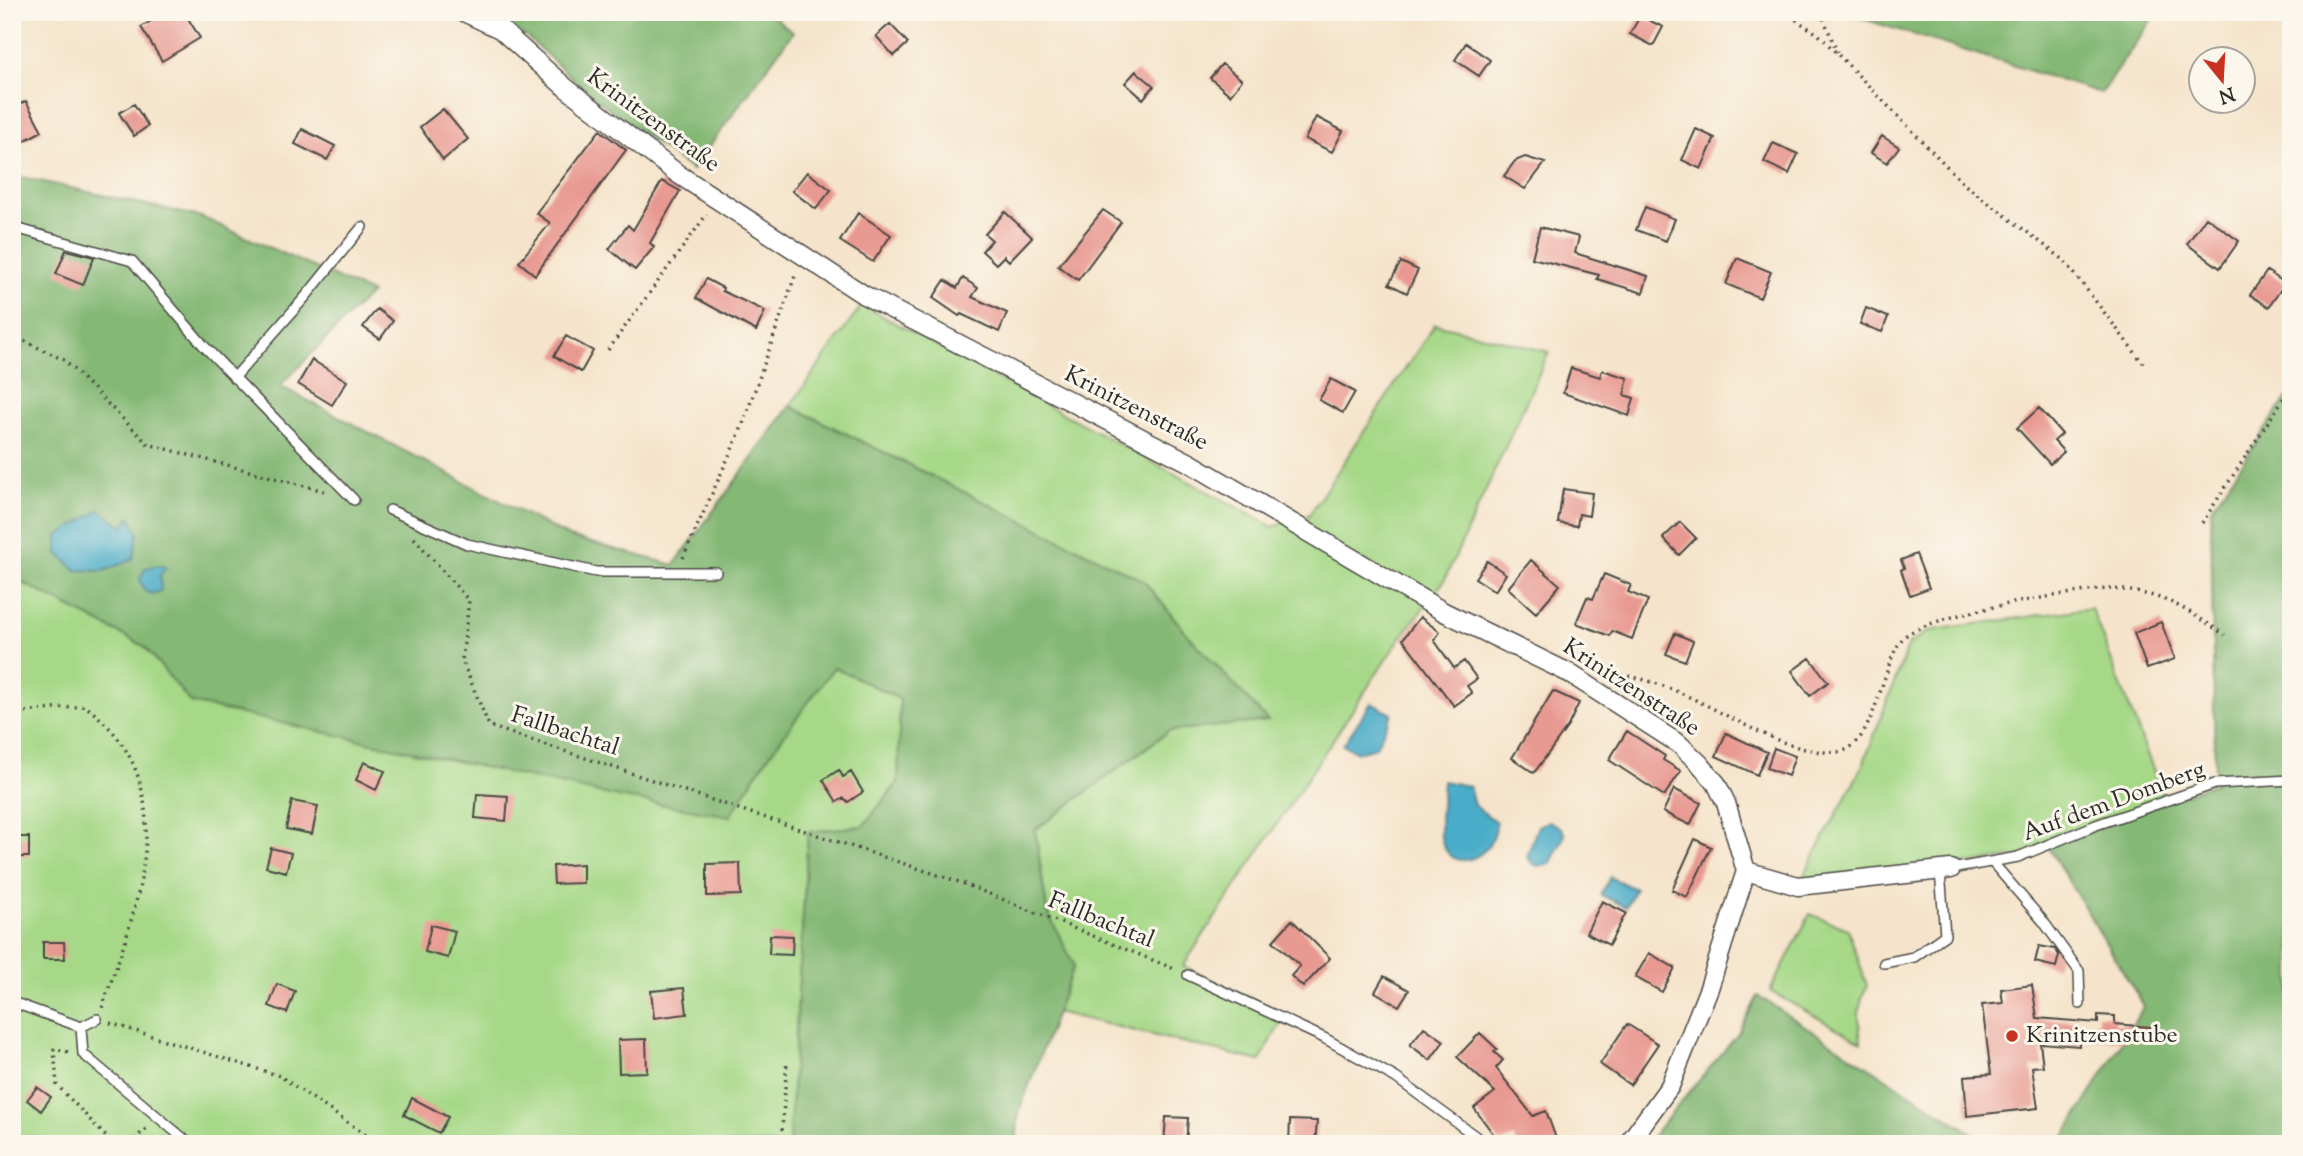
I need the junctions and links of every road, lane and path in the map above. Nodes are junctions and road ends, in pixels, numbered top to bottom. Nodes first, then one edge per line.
1 (464, 12) edge
2 (1784, 12) edge
3 (1821, 12) edge
4 (1838, 54) junction
5 (718, 198) junction
6 (12, 227) edge
7 (362, 227) dead end
8 (803, 254) junction
9 (12, 335) edge
10 (608, 350) dead end
11 (2143, 363) dead end
12 (234, 378) junction
13 (2291, 387) edge
14 (354, 500) joint
15 (390, 510) joint
16 (2202, 523) dead end
17 (678, 570) junction
18 (716, 572) dead end
19 (2224, 635) dead end
20 (1607, 674) dead end
21 (12, 713) edge
22 (2291, 780) edge
23 (1993, 863) junction
24 (1946, 870) junction
25 (1746, 871) junction
26 (1884, 963) dead end
27 (1188, 975) joint
28 (12, 1002) edge
29 (2080, 1004) dead end
30 (97, 1019) junction
31 (81, 1027) junction
32 (83, 1054) junction
33 (787, 1060) dead end
34 (157, 1119) junction
35 (113, 1144) edge
36 (129, 1144) edge
37 (190, 1144) edge
38 (379, 1144) edge
39 (781, 1144) edge
40 (1486, 1144) edge
41 (1628, 1144) edge

1 - 5 street, Krinitzenstraße
2 - 4 path
3 - 4 path
4 - 11 path
5 - 8 street, Krinitzenstraße
5 - 10 path
6 - 12 lane
7 - 12 lane
8 - 17 path
8 - 25 street, Krinitzenstraße
9 - 14 path
12 - 14 lane
13 - 16 path
15 - 17 lane
15 - 27 path, Fallbachtal
17 - 18 lane
19 - 20 path
21 - 30 path
22 - 23 lane, Auf dem Domberg
23 - 24 lane, Auf dem Domberg
23 - 29 lane
24 - 25 street
24 - 26 lane
25 - 41 street
27 - 40 lane
28 - 31 lane
30 - 31 lane
30 - 38 path
31 - 32 lane
32 - 34 lane
32 - 35 path
33 - 39 path
34 - 36 path
34 - 37 lane

